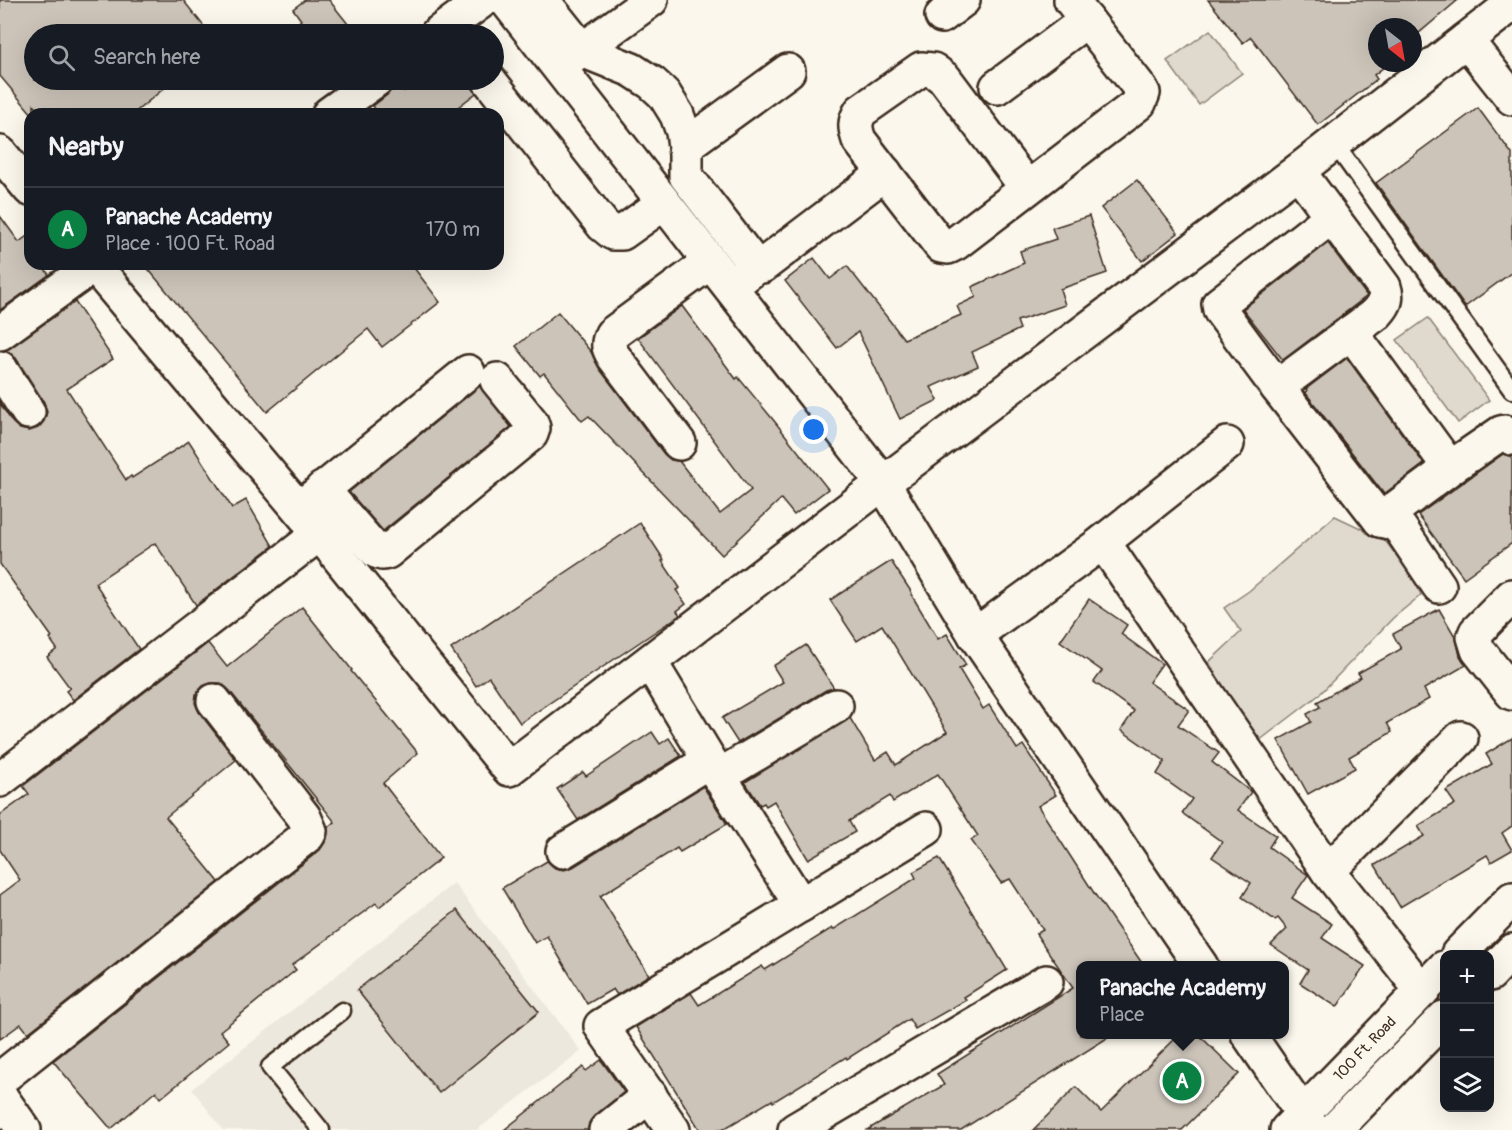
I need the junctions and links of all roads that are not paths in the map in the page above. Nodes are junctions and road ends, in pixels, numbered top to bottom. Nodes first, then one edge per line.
1 (483, 0) edge
2 (506, 0) edge
3 (542, 0) edge
4 (651, 0) edge
5 (1512, 4) edge
6 (1079, 10) edge
7 (455, 24) edge
8 (1466, 40) junction
9 (570, 58) junction
10 (788, 71) dead end
11 (997, 87) dead end
12 (362, 90) edge
13 (497, 90) edge
14 (1510, 90) edge
15 (337, 108) edge
16 (1334, 143) junction
17 (0, 153) edge
18 (686, 161) junction
19 (1298, 171) junction
20 (885, 173) junction
21 (24, 182) edge
22 (1028, 188) junction
23 (661, 199) junction
24 (1331, 217) junction
25 (756, 267) junction
26 (86, 270) edge
27 (100, 270) edge
28 (720, 274) junction
29 (1351, 332) junction
30 (0, 333) edge
31 (0, 368) edge
32 (1277, 387) junction
33 (1512, 390) edge
34 (28, 412) dead end
35 (1512, 438) edge
36 (679, 443) dead end
37 (1227, 444) dead end
38 (1450, 468) junction
39 (883, 483) junction
40 (310, 499) junction
41 (1380, 520) junction
42 (319, 534) junction
43 (1103, 542) junction
44 (1439, 586) dead end
45 (1512, 596) edge
46 (975, 635) junction
47 (650, 662) junction
48 (1512, 693) edge
49 (214, 701) dead end
50 (836, 706) dead end
51 (1461, 738) dead end
52 (714, 769) junction
53 (0, 780) edge
54 (926, 829) dead end
55 (564, 851) dead end
56 (1328, 871) junction
57 (1512, 899) edge
58 (801, 905) junction
59 (1462, 950) edge
60 (1512, 951) edge
61 (1198, 961) edge
62 (1494, 970) edge
63 (1433, 980) edge
64 (1046, 982) dead end
65 (342, 1011) dead end
66 (1440, 1022) edge
67 (1250, 1039) edge
68 (0, 1079) edge
69 (0, 1095) edge
70 (650, 1095) junction
71 (1301, 1125) edge
72 (24, 1130) edge
73 (321, 1130) edge
74 (606, 1130) edge
75 (673, 1130) edge
76 (795, 1130) edge
77 (1334, 1130) edge

1 - 7 street
2 - 9 street
3 - 9 street
4 - 9 street
5 - 8 street
6 - 11 street
6 - 22 street
8 - 14 street
8 - 16 street
9 - 18 street
9 - 23 street
10 - 18 street
12 - 15 street
13 - 23 street
16 - 19 street
16 - 33 lane
17 - 21 street
18 - 23 street
18 - 25 street
19 - 24 street
19 - 39 street
20 - 22 street
20 - 22 street
20 - 25 street
23 - 28 street
24 - 29 street
24 - 32 street
25 - 28 street
26 - 30 street
27 - 40 street
28 - 36 street
28 - 39 street
29 - 32 street
29 - 38 street
31 - 34 street
32 - 41 street
35 - 38 street
37 - 43 street
38 - 41 street
39 - 46 street
39 - 47 street
40 - 40 street
40 - 42 street
41 - 44 street
42 - 47 street
42 - 53 street
43 - 46 street
43 - 56 street
45 - 48 street
46 - 61 street
47 - 52 street
49 - 68 street
50 - 52 street
51 - 56 street
52 - 55 street
52 - 58 street
54 - 58 street
56 - 63 street
57 - 59 street
58 - 70 street
60 - 62 street
63 - 71 street, 100 Ft. Road
64 - 76 street
65 - 73 lane
66 - 77 street
67 - 71 street
69 - 72 street
70 - 74 street
70 - 75 street

